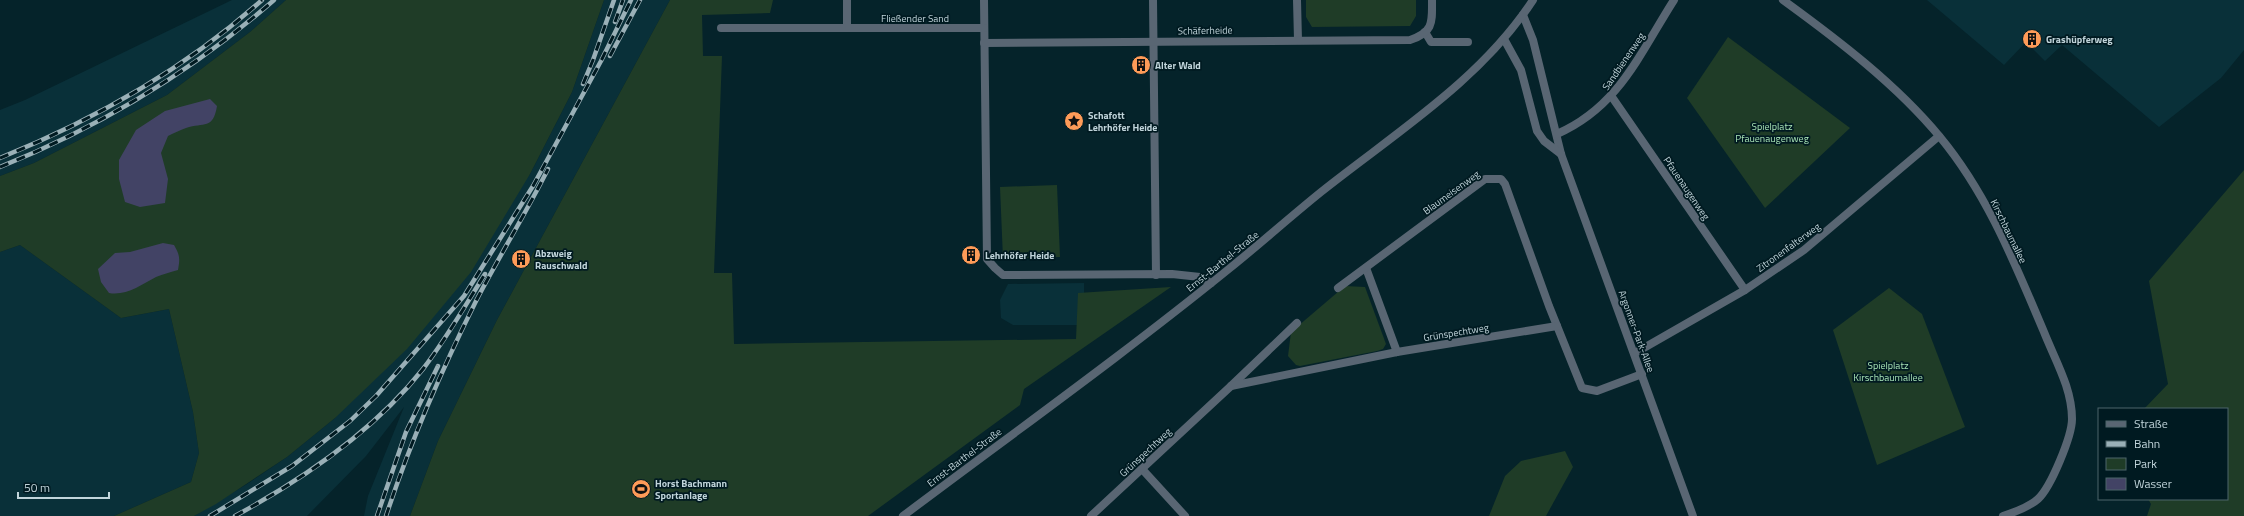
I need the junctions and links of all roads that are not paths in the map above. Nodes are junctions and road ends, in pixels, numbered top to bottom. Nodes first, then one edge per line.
1 (847, 0) edge
2 (984, 0) edge
3 (1153, 0) edge
4 (1297, 0) edge
5 (1432, 0) edge
6 (1533, 0) edge
7 (1674, 0) edge
8 (1783, 0) edge
9 (1523, 15) junction
10 (721, 28) dead end
11 (847, 28) junction
12 (984, 28) junction
13 (1425, 32) junction
14 (1504, 39) junction
15 (1298, 40) junction
16 (1154, 41) junction
17 (1468, 42) dead end
18 (984, 43) junction
19 (1612, 96) junction
20 (1557, 134) junction
21 (1939, 136) junction
22 (1561, 154) junction
23 (1366, 268) junction
24 (1156, 275) junction
25 (1211, 283) junction
26 (1338, 288) dead end
27 (1745, 290) junction
28 (1297, 323) dead end
29 (1557, 326) junction
30 (1397, 352) junction
31 (1635, 353) junction
32 (1642, 374) junction
33 (1230, 386) junction
34 (1142, 469) junction
35 (903, 516) edge
36 (1091, 516) edge
37 (1185, 516) edge
38 (1693, 516) edge
39 (2003, 516) edge

1 - 11 street
2 - 12 street
3 - 16 street
4 - 15 street
5 - 13 street
6 - 9 street, Ernst-Barthel-Straße
7 - 19 street, Sandbienenweg
8 - 21 street, Kirschbaumallee
9 - 14 street, Ernst-Barthel-Straße
9 - 20 street, Argonner-Park-Allee
10 - 11 street, Fließender Sand
11 - 12 street, Fließender Sand
12 - 18 street
13 - 15 street, Schäferheide
13 - 17 street
14 - 22 street
14 - 25 street, Ernst-Barthel-Straße
15 - 16 street, Schäferheide
16 - 18 street, Schäferheide
16 - 24 street
18 - 24 street
19 - 20 street, Sandbienenweg
19 - 27 street, Pfauenaugenweg
20 - 22 street, Argonner-Park-Allee
21 - 27 street, Zitronenfalterweg
21 - 39 street, Kirschbaumallee
22 - 31 street, Argonner-Park-Allee
23 - 26 street, Blaumeisenweg
23 - 29 street, Blaumeisenweg
23 - 30 street
24 - 25 street
25 - 35 street, Ernst-Barthel-Straße
27 - 31 street, Zitronenfalterweg
28 - 33 street, Grünspechtweg
29 - 30 street, Grünspechtweg
29 - 32 street
30 - 33 street, Grünspechtweg
31 - 32 street, Argonner-Park-Allee
32 - 38 street, Argonner-Park-Allee
33 - 34 street, Grünspechtweg
34 - 36 street, Grünspechtweg
34 - 37 street

